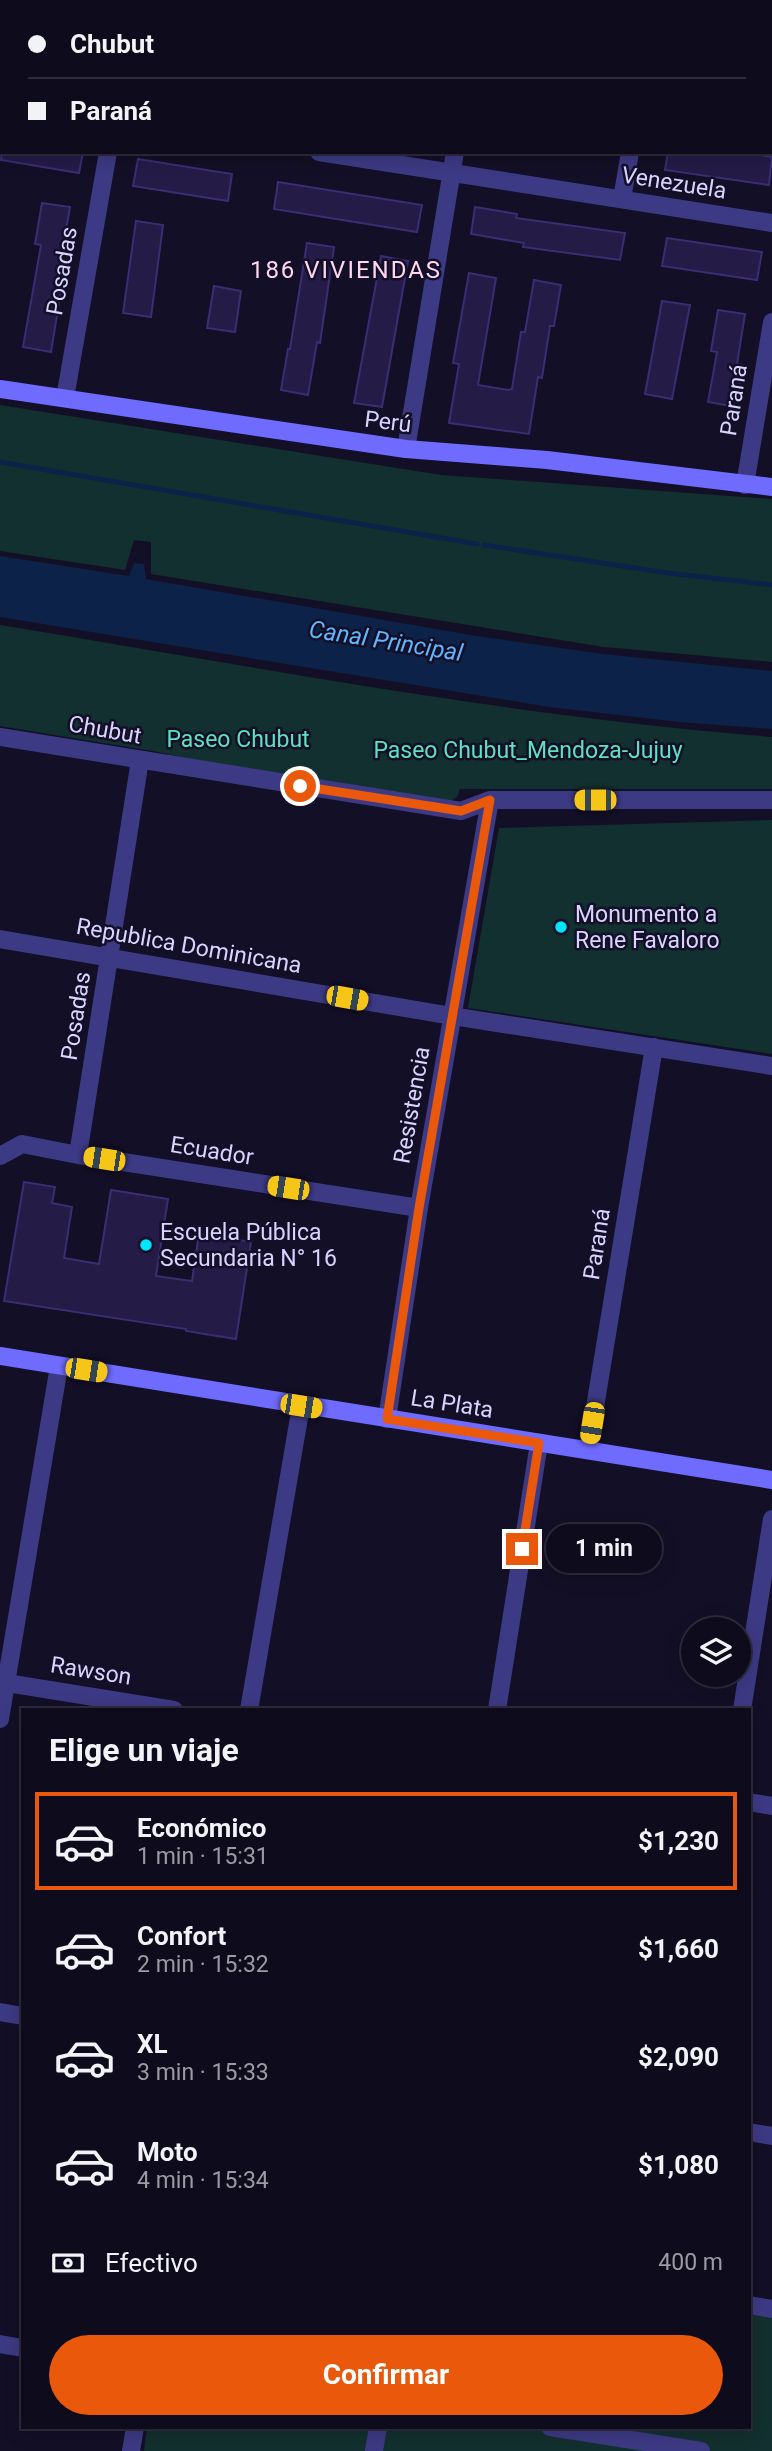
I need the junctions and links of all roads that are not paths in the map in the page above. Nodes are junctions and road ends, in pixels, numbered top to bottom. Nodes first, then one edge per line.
1 (108, 154) edge
2 (332, 154) edge
3 (455, 154) edge
4 (631, 154) edge
5 (452, 173) junction
6 (622, 200) junction
7 (772, 223) edge
8 (772, 322) edge
9 (0, 389) edge
10 (65, 398) junction
11 (406, 449) junction
12 (745, 485) junction
13 (772, 487) edge
14 (0, 737) edge
15 (140, 760) junction
16 (490, 800) junction
17 (772, 800) edge
18 (0, 939) edge
19 (110, 957) junction
20 (452, 1016) junction
21 (654, 1047) junction
22 (772, 1066) edge
23 (78, 1155) junction
24 (0, 1156) edge
25 (419, 1208) junction
26 (0, 1356) edge
27 (59, 1366) junction
28 (301, 1406) junction
29 (387, 1419) junction
30 (539, 1443) junction
31 (588, 1450) junction
32 (772, 1480) edge
33 (772, 1519) edge
34 (3, 1682) edge
35 (162, 1708) edge
36 (249, 1708) edge
37 (497, 1708) edge
38 (742, 1708) edge
39 (0, 1719) edge
40 (751, 1802) edge
41 (772, 1805) edge
42 (0, 2012) edge
43 (21, 2016) edge
44 (751, 2132) edge
45 (772, 2136) edge
46 (751, 2305) edge
47 (772, 2309) edge
48 (0, 2344) edge
49 (21, 2348) edge
50 (135, 2429) edge
51 (378, 2429) edge
52 (562, 2429) edge
53 (624, 2439) edge
54 (131, 2451) edge
55 (374, 2451) edge
56 (701, 2451) edge

1 - 10 street, Posadas
2 - 5 street, Venezuela
3 - 5 street
4 - 6 street
5 - 6 street, Venezuela
5 - 11 street
6 - 7 street, Venezuela
8 - 12 street, Paraná
9 - 10 street, Perú
10 - 11 street, Perú
11 - 12 street, Perú
12 - 13 street, Perú
14 - 15 street, Chubut
15 - 16 street, Chubut
15 - 19 street, Posadas
16 - 17 street, Chubut
16 - 20 street, Resistencia
18 - 19 street, Republica Dominicana
19 - 20 street, Republica Dominicana
19 - 23 street, Posadas
20 - 21 street, Republica Dominicana
20 - 25 street, Resistencia
21 - 22 street, Republica Dominicana
21 - 31 street, Paraná
23 - 24 street, Ecuador
23 - 25 street, Ecuador
25 - 29 street, Resistencia
26 - 27 street, La Plata
27 - 28 street, La Plata
27 - 34 street
28 - 29 street, La Plata
28 - 36 street
29 - 30 street, La Plata
30 - 31 street, La Plata
30 - 37 street
31 - 32 street, La Plata
33 - 38 street
34 - 35 street, Rawson
34 - 39 street
40 - 41 street
42 - 43 street
44 - 45 street
46 - 47 street
48 - 49 street
50 - 54 street
51 - 55 street
52 - 53 street
53 - 56 street

